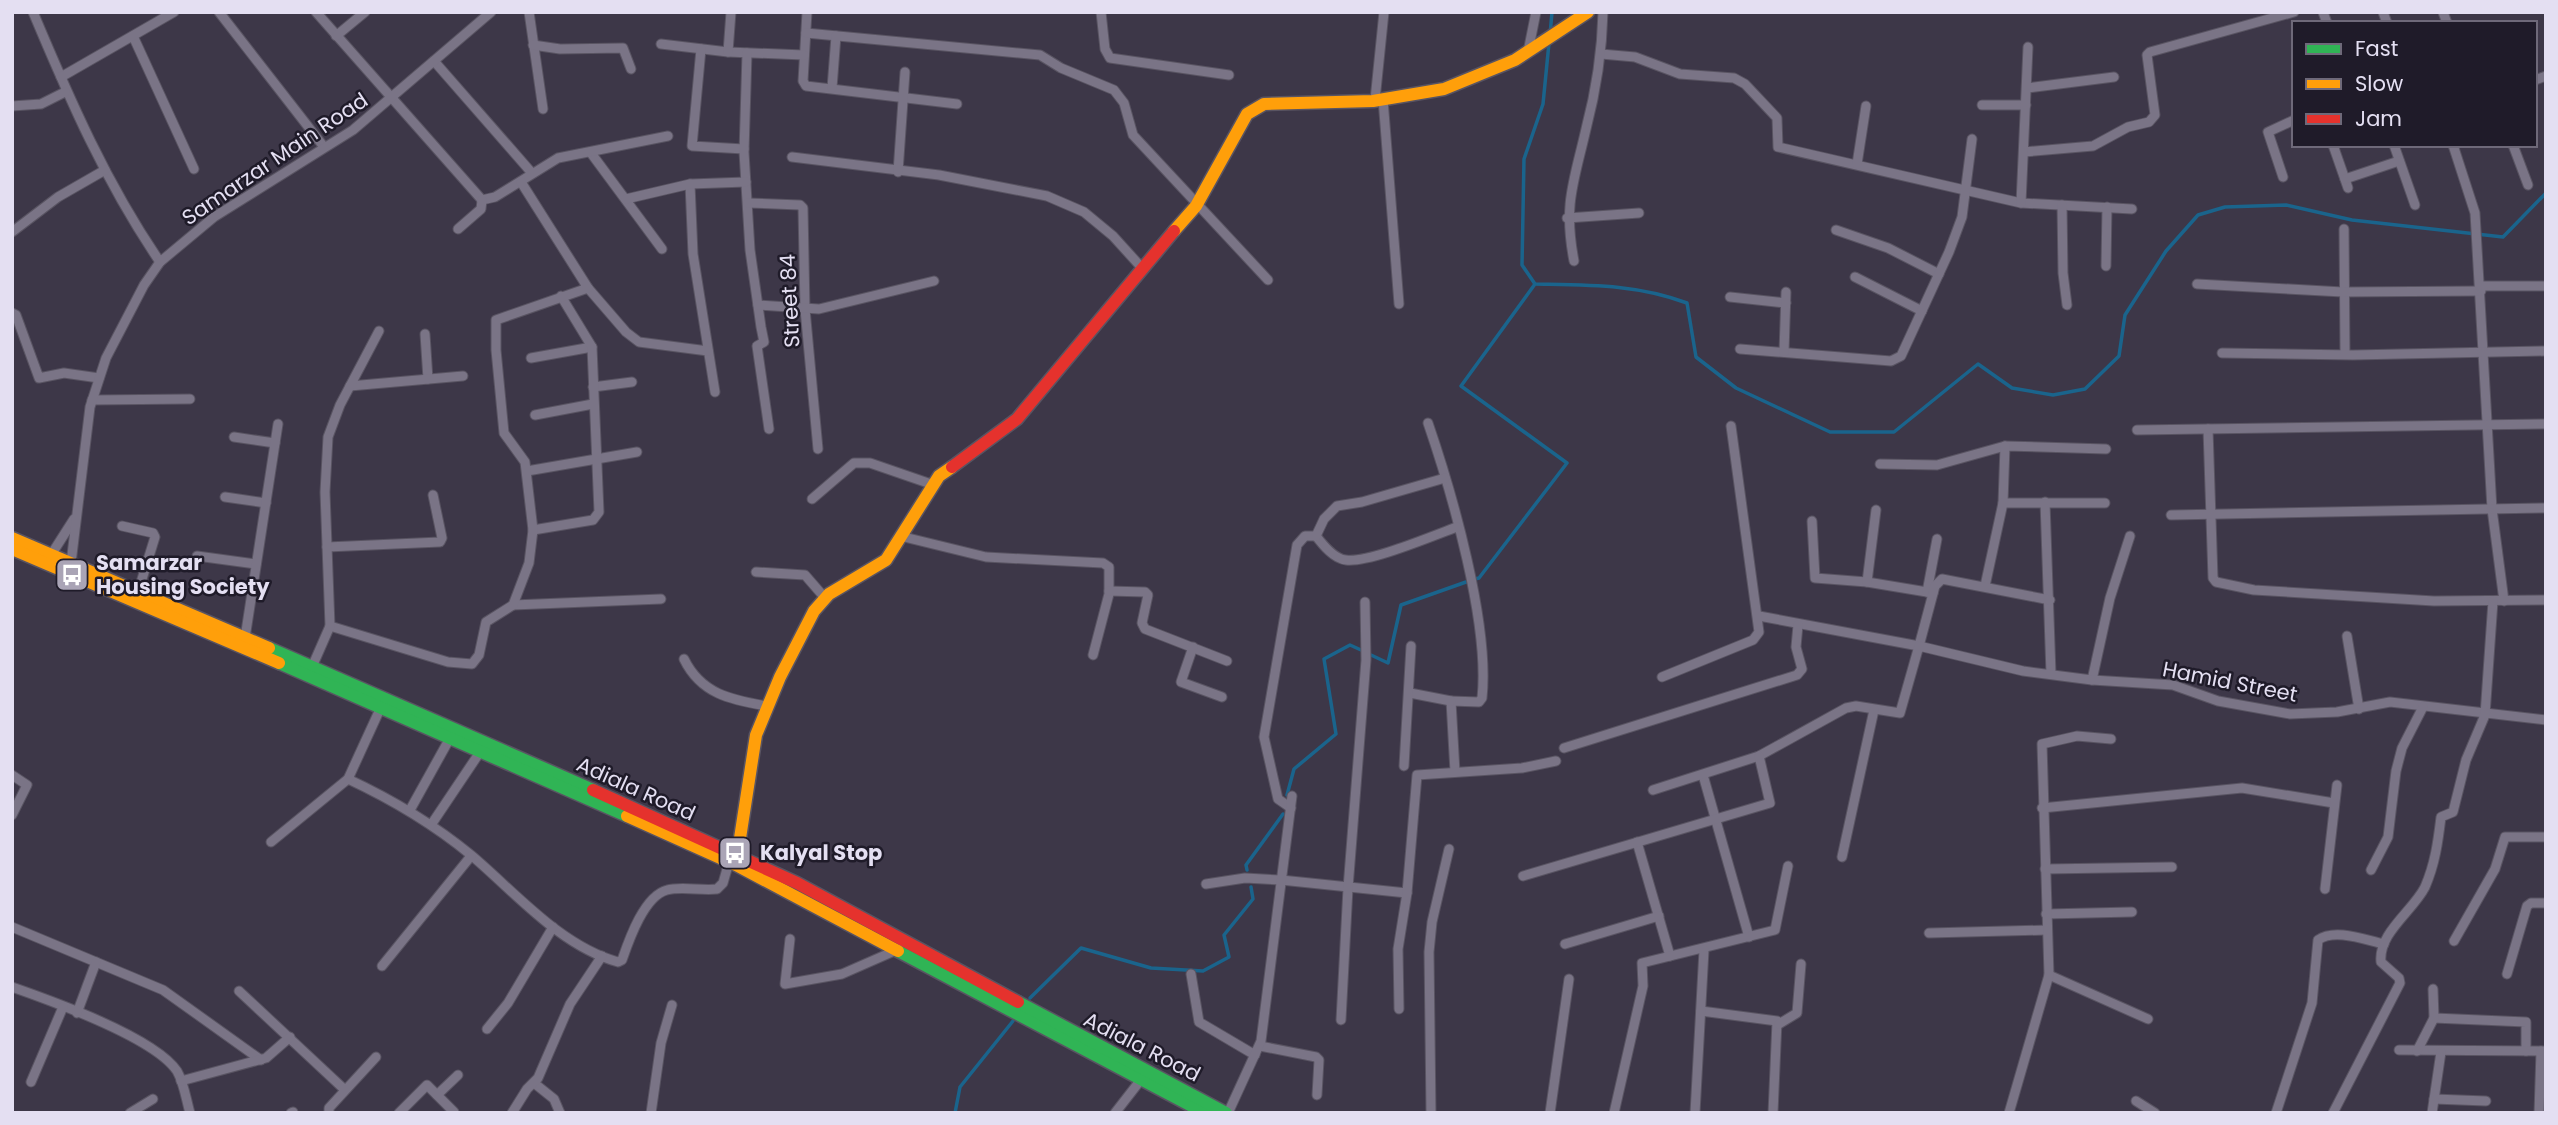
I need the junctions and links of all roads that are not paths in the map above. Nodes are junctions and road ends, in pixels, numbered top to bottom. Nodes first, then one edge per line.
1 (33, 12) edge
2 (174, 12) edge
3 (219, 12) edge
4 (316, 12) edge
5 (365, 12) edge
6 (491, 12) edge
7 (529, 12) edge
8 (731, 12) edge
9 (807, 12) edge
10 (1101, 12) edge
11 (1384, 12) edge
12 (1536, 12) edge
13 (1588, 12) edge
14 (1603, 12) edge
15 (2294, 12) edge
16 (806, 33) junction
17 (134, 36) junction
18 (336, 36) junction
19 (836, 36) junction
20 (661, 44) dead end
21 (533, 45) junction
22 (2028, 47) dead end
23 (701, 48) junction
24 (1531, 50) junction
25 (728, 52) junction
26 (747, 53) junction
27 (1601, 54) junction
28 (804, 55) junction
29 (434, 61) junction
30 (631, 69) dead end
31 (905, 72) dead end
32 (1229, 75) dead end
33 (61, 77) junction
34 (2115, 77) dead end
35 (832, 88) junction
36 (2027, 88) junction
37 (65, 92) junction
38 (901, 99) junction
39 (391, 100) junction
40 (1379, 100) junction
41 (957, 104) dead end
42 (1982, 105) dead end
43 (2026, 105) junction
44 (12, 106) edge
45 (1866, 106) dead end
46 (543, 109) dead end
47 (2292, 121) edge
48 (668, 136) dead end
49 (1972, 139) dead end
50 (324, 147) junction
51 (2334, 147) edge
52 (2395, 147) edge
53 (2454, 147) edge
54 (2514, 147) edge
55 (744, 149) junction
56 (2024, 152) junction
57 (591, 153) junction
58 (792, 157) dead end
59 (2399, 161) junction
60 (1857, 164) junction
61 (194, 169) dead end
62 (105, 170) junction
63 (531, 172) junction
64 (898, 172) junction
65 (2283, 177) dead end
66 (521, 182) junction
67 (746, 182) junction
68 (690, 184) junction
69 (2528, 186) dead end
70 (1966, 191) junction
71 (482, 200) junction
72 (626, 200) junction
73 (748, 203) junction
74 (2021, 203) junction
75 (2062, 205) junction
76 (2414, 205) dead end
77 (1196, 206) junction
78 (2107, 207) junction
79 (2132, 209) dead end
80 (1639, 213) dead end
81 (1567, 218) junction
82 (458, 229) dead end
83 (2344, 229) dead end
84 (1836, 230) dead end
85 (12, 232) edge
86 (662, 249) dead end
87 (1573, 261) dead end
88 (160, 262) junction
89 (2106, 266) dead end
90 (1142, 268) junction
91 (1939, 274) junction
92 (1855, 277) dead end
93 (1268, 280) dead end
94 (934, 281) dead end
95 (2197, 284) dead end
96 (2546, 286) edge
97 (588, 288) junction
98 (2481, 288) junction
99 (1786, 292) dead end
100 (2343, 292) junction
101 (561, 296) junction
102 (1730, 297) dead end
103 (1786, 303) junction
104 (1399, 304) dead end
105 (758, 305) junction
106 (2067, 305) dead end
107 (805, 309) junction
108 (1922, 311) junction
109 (12, 313) edge
110 (379, 331) dead end
111 (425, 334) dead end
112 (592, 347) junction
113 (1740, 349) dead end
114 (2484, 350) junction
115 (708, 351) junction
116 (2546, 351) edge
117 (1784, 352) junction
118 (2222, 353) dead end
119 (2345, 354) junction
120 (531, 358) dead end
121 (463, 376) dead end
122 (99, 378) junction
123 (428, 379) junction
124 (632, 382) dead end
125 (350, 386) junction
126 (593, 387) junction
127 (715, 392) dead end
128 (190, 399) dead end
129 (92, 400) junction
130 (593, 404) junction
131 (535, 415) dead end
132 (1428, 423) dead end
133 (278, 424) dead end
134 (2546, 424) edge
135 (2486, 425) junction
136 (1731, 426) dead end
137 (769, 429) dead end
138 (2208, 429) junction
139 (2137, 430) dead end
140 (234, 438) dead end
141 (275, 443) junction
142 (2005, 446) junction
143 (818, 449) dead end
144 (2106, 449) dead end
145 (637, 452) dead end
146 (596, 460) junction
147 (1880, 464) dead end
148 (527, 471) junction
149 (1445, 478) junction
150 (931, 484) junction
151 (433, 495) dead end
152 (225, 498) dead end
153 (812, 499) dead end
154 (2045, 502) junction
155 (266, 503) junction
156 (2003, 503) junction
157 (2105, 503) dead end
158 (2546, 508) edge
159 (2492, 509) junction
160 (1876, 510) dead end
161 (77, 515) junction
162 (2171, 515) dead end
163 (2212, 515) junction
164 (1812, 521) dead end
165 (122, 526) dead end
166 (1457, 527) junction
167 (533, 530) junction
168 (900, 536) junction
169 (1316, 536) junction
170 (2130, 536) dead end
171 (12, 538) edge
172 (1937, 539) dead end
173 (327, 547) junction
174 (12, 549) edge
175 (51, 555) junction
176 (197, 556) dead end
177 (71, 563) junction
178 (256, 564) junction
179 (756, 572) dead end
180 (1867, 582) junction
181 (1985, 586) junction
182 (1109, 591) junction
183 (138, 592) junction
184 (1930, 593) junction
185 (825, 597) junction
186 (661, 599) dead end
187 (2050, 600) junction
188 (2546, 600) edge
189 (1365, 601) dead end
190 (2493, 601) junction
191 (2504, 601) junction
192 (513, 605) junction
193 (1759, 616) junction
194 (1798, 625) junction
195 (330, 626) junction
196 (2347, 636) dead end
197 (245, 638) junction
198 (1411, 646) dead end
199 (1919, 646) junction
200 (1193, 647) junction
201 (1093, 655) dead end
202 (684, 659) dead end
203 (1227, 661) dead end
204 (312, 667) junction
205 (2051, 674) junction
206 (1662, 677) dead end
207 (2092, 680) junction
208 (1410, 693) junction
209 (1222, 697) dead end
210 (1451, 701) junction
211 (767, 706) junction
212 (381, 707) junction
213 (2423, 707) junction
214 (2359, 709) junction
215 (1874, 710) junction
216 (2485, 715) junction
217 (2546, 720) edge
218 (450, 738) junction
219 (2111, 739) dead end
220 (1564, 748) dead end
221 (480, 752) junction
222 (1759, 756) junction
223 (1556, 761) dead end
224 (1404, 766) dead end
225 (1455, 772) junction
226 (12, 775) edge
227 (1703, 775) junction
228 (348, 779) junction
229 (2337, 785) dead end
230 (1653, 790) dead end
231 (1292, 796) dead end
232 (2334, 803) junction
233 (2042, 807) junction
234 (1291, 808) junction
235 (410, 810) junction
236 (12, 815) edge
237 (1716, 817) junction
238 (431, 825) junction
239 (2546, 837) edge
240 (271, 842) dead end
241 (1637, 842) junction
242 (1449, 849) dead end
243 (471, 856) junction
244 (1842, 857) dead end
245 (735, 861) junction
246 (1788, 866) dead end
247 (2172, 867) dead end
248 (2045, 869) junction
249 (2371, 870) dead end
250 (1523, 876) dead end
251 (1282, 880) junction
252 (1206, 884) dead end
253 (1348, 888) junction
254 (2325, 889) dead end
255 (1407, 893) junction
256 (2546, 903) edge
257 (2132, 912) dead end
258 (2046, 914) junction
259 (1659, 916) junction
260 (12, 927) edge
261 (553, 927) junction
262 (2047, 930) junction
263 (1929, 933) dead end
264 (1749, 937) junction
265 (790, 939) dead end
266 (2454, 940) dead end
267 (1565, 944) dead end
268 (2384, 944) junction
269 (899, 949) junction
270 (1704, 950) junction
271 (602, 956) junction
272 (1670, 956) junction
273 (96, 962) junction
274 (1801, 964) dead end
275 (382, 966) dead end
276 (1191, 974) dead end
277 (2507, 974) dead end
278 (2049, 975) junction
279 (1569, 979) dead end
280 (12, 987) edge
281 (2433, 989) dead end
282 (239, 991) dead end
283 (672, 1004) dead end
284 (64, 1007) junction
285 (1399, 1009) dead end
286 (1700, 1011) junction
287 (77, 1013) junction
288 (2434, 1018) junction
289 (2148, 1019) dead end
290 (1341, 1020) dead end
291 (1779, 1024) junction
292 (486, 1029) dead end
293 (289, 1037) junction
294 (1260, 1046) junction
295 (2399, 1050) dead end
296 (2417, 1051) junction
297 (2526, 1051) junction
298 (2543, 1051) edge
299 (2441, 1052) junction
300 (1255, 1055) junction
301 (376, 1057) dead end
302 (261, 1060) junction
303 (1145, 1074) junction
304 (458, 1075) dead end
305 (181, 1081) junction
306 (31, 1082) dead end
307 (534, 1083) junction
308 (345, 1090) junction
309 (437, 1095) junction
310 (1317, 1095) dead end
311 (153, 1099) dead end
312 (2434, 1099) junction
313 (2136, 1101) dead end
314 (2486, 1101) dead end
315 (453, 1112) edge
316 (130, 1113) edge
317 (190, 1113) edge
318 (329, 1113) edge
319 (399, 1113) edge
320 (512, 1113) edge
321 (560, 1113) edge
322 (652, 1113) edge
323 (1115, 1113) edge
324 (1205, 1113) edge
325 (1227, 1113) edge
326 (1431, 1113) edge
327 (1549, 1113) edge
328 (1614, 1113) edge
329 (1695, 1113) edge
330 (1773, 1113) edge
331 (2009, 1113) edge
332 (2155, 1113) edge
333 (2276, 1113) edge
334 (2333, 1113) edge
335 (2432, 1113) edge
336 (2539, 1113) edge

1 - 33 street
2 - 17 street
3 - 50 street
4 - 18 street
5 - 18 street
6 - 29 street, Samarzar Main Road
7 - 21 street
8 - 25 street
9 - 16 street
10 - 32 street
11 - 40 street
12 - 24 street
13 - 24 main road
14 - 27 street
15 - 56 street
16 - 19 street
16 - 28 street
17 - 33 street
17 - 61 street
18 - 39 street
19 - 35 street
19 - 77 street
20 - 23 street
21 - 30 street
21 - 46 street
22 - 36 street
23 - 25 street
23 - 55 street
24 - 40 main road
25 - 26 street
26 - 28 street
26 - 55 street
27 - 60 street
27 - 81 street
28 - 35 street
29 - 39 street, Samarzar Main Road
29 - 63 street
31 - 38 street
33 - 37 street
34 - 36 street
35 - 38 street
36 - 43 street
37 - 44 street
37 - 62 street
38 - 41 street
38 - 64 street
39 - 50 street, Samarzar Main Road
39 - 71 street
40 - 77 main road
40 - 104 street
42 - 43 street
43 - 56 street
45 - 60 street
47 - 65 street
48 - 57 street
49 - 70 street
50 - 88 street, Samarzar Main Road
51 - 59 street
52 - 59 street
53 - 98 street
54 - 69 street
55 - 67 street
56 - 74 street
57 - 63 street
57 - 72 street
58 - 64 street
59 - 76 street
60 - 70 street
62 - 85 street
62 - 88 street
63 - 66 street
64 - 90 street
66 - 71 street
66 - 97 street
67 - 68 street
67 - 73 street
68 - 72 street
68 - 115 street
70 - 74 street
70 - 91 street
71 - 82 street
72 - 86 street
73 - 105 street
73 - 107 street, Street 84
74 - 75 street
75 - 78 street
75 - 106 street
77 - 90 main road
77 - 93 street
78 - 79 street
78 - 89 street
80 - 81 street
81 - 87 street
83 - 100 street
84 - 91 street
88 - 122 street, Samarzar Main Road
90 - 150 main road
91 - 108 street
92 - 108 street
94 - 107 street
95 - 100 street
96 - 98 street
97 - 101 street
97 - 115 street
98 - 100 street
98 - 114 street
99 - 103 street
100 - 119 street
101 - 112 street
101 - 148 street
102 - 103 street
103 - 117 street
105 - 107 street
105 - 137 street
107 - 143 street, Street 84
108 - 117 street
109 - 122 street
110 - 125 street
111 - 123 street
112 - 120 street
112 - 126 street
113 - 117 street
114 - 116 street
114 - 119 street
114 - 135 street
115 - 127 street
118 - 119 street
121 - 123 street
122 - 129 street, Samarzar Main Road
123 - 125 street
124 - 126 street
125 - 173 street
126 - 130 street
128 - 129 street
129 - 161 street, Samarzar Main Road
130 - 131 street
130 - 146 street
132 - 149 street
133 - 141 street
134 - 135 street
135 - 138 street
135 - 159 street
136 - 193 street
138 - 139 street
138 - 163 street
140 - 141 street
141 - 155 street
142 - 144 street
142 - 147 street
142 - 156 street
145 - 146 street
146 - 148 street
146 - 167 street
148 - 167 street
149 - 166 street
149 - 169 street
150 - 153 street
150 - 168 main road
151 - 173 street
152 - 155 street
154 - 156 street
154 - 157 street
154 - 187 street
155 - 178 street
156 - 181 street
158 - 159 street
159 - 163 street
159 - 191 street
160 - 180 street
161 - 175 street
161 - 177 street, Samarzar Main Road
162 - 163 street
163 - 190 street
164 - 180 street
165 - 183 street
166 - 169 street
166 - 210 street
167 - 192 street
168 - 182 street
168 - 185 main road
169 - 234 street
170 - 207 street
171 - 175 main road, Adiala Road
172 - 184 street
173 - 195 street
174 - 212 main road, Adiala Road
175 - 177 main road, Adiala Road
176 - 178 street
177 - 183 main road, Adiala Road
178 - 197 street
179 - 185 street
180 - 184 street
181 - 184 street
181 - 187 street
182 - 200 street
182 - 201 street
183 - 197 main road, Adiala Road
184 - 199 street
185 - 211 main road
186 - 192 street
187 - 205 street
188 - 191 street
189 - 253 street
190 - 191 street
190 - 216 street
192 - 195 street
193 - 194 street, Hamid Street
193 - 206 street
194 - 199 street, Hamid Street
194 - 220 street
195 - 204 street
196 - 214 street
197 - 204 main road, Adiala Road
198 - 208 street
199 - 205 street, Hamid Street
199 - 215 street
200 - 203 street
200 - 209 street
202 - 211 street
204 - 245 main road, Adiala Road
205 - 207 street, Hamid Street
207 - 214 street, Hamid Street
208 - 210 street
208 - 224 street
210 - 225 street
211 - 245 main road
212 - 218 main road, Adiala Road
212 - 228 street
213 - 214 street, Hamid Street
213 - 216 street, Hamid Street
213 - 249 street
215 - 222 street
215 - 244 street
216 - 217 street, Hamid Street
216 - 268 street
218 - 221 main road, Adiala Road
218 - 235 street
219 - 233 street
221 - 238 street
221 - 245 main road, Adiala Road
222 - 227 street
222 - 237 street
223 - 225 street
225 - 255 street
226 - 236 street
227 - 230 street
227 - 237 street
228 - 235 street
228 - 240 street
229 - 232 street
231 - 234 street
232 - 233 street
232 - 254 street
233 - 248 street
234 - 251 street
235 - 238 street
237 - 241 street
237 - 264 street
238 - 243 street
239 - 266 street
241 - 250 street
241 - 259 street
242 - 326 street
243 - 261 street
243 - 275 street
245 - 269 main road, Adiala Road
245 - 271 street
245 - 303 main road, Adiala Road
246 - 264 street
247 - 248 street
248 - 258 street
251 - 252 street
251 - 253 street
251 - 294 street
253 - 255 street
253 - 290 street
255 - 285 street
256 - 277 street
257 - 258 street
258 - 262 street
259 - 267 street
259 - 272 street
260 - 273 street
261 - 271 street
261 - 292 street
262 - 263 street
262 - 278 street
264 - 270 street
265 - 269 street
268 - 333 street
268 - 334 street
269 - 303 main road, Adiala Road
270 - 272 street
270 - 286 street
271 - 307 street
272 - 328 street
273 - 287 street
273 - 302 street
274 - 291 street
276 - 300 street
278 - 289 street
278 - 331 street
279 - 327 street
280 - 284 street
281 - 288 street
282 - 293 street
283 - 322 street
284 - 287 street
284 - 306 street
286 - 291 street
286 - 329 street
287 - 305 street
288 - 296 street
288 - 297 street
291 - 330 street
293 - 302 street
293 - 308 street
294 - 300 street
294 - 310 street
295 - 296 street
296 - 299 street
297 - 298 street
297 - 299 street
298 - 336 street
299 - 312 street
300 - 325 street
301 - 308 street
302 - 305 street
303 - 323 street
303 - 324 main road, Adiala Road
303 - 325 main road, Adiala Road
304 - 309 street
305 - 317 street
307 - 320 street
307 - 321 street
308 - 318 street
309 - 315 street
309 - 319 street
311 - 316 street
312 - 314 street
312 - 335 street
313 - 332 street

